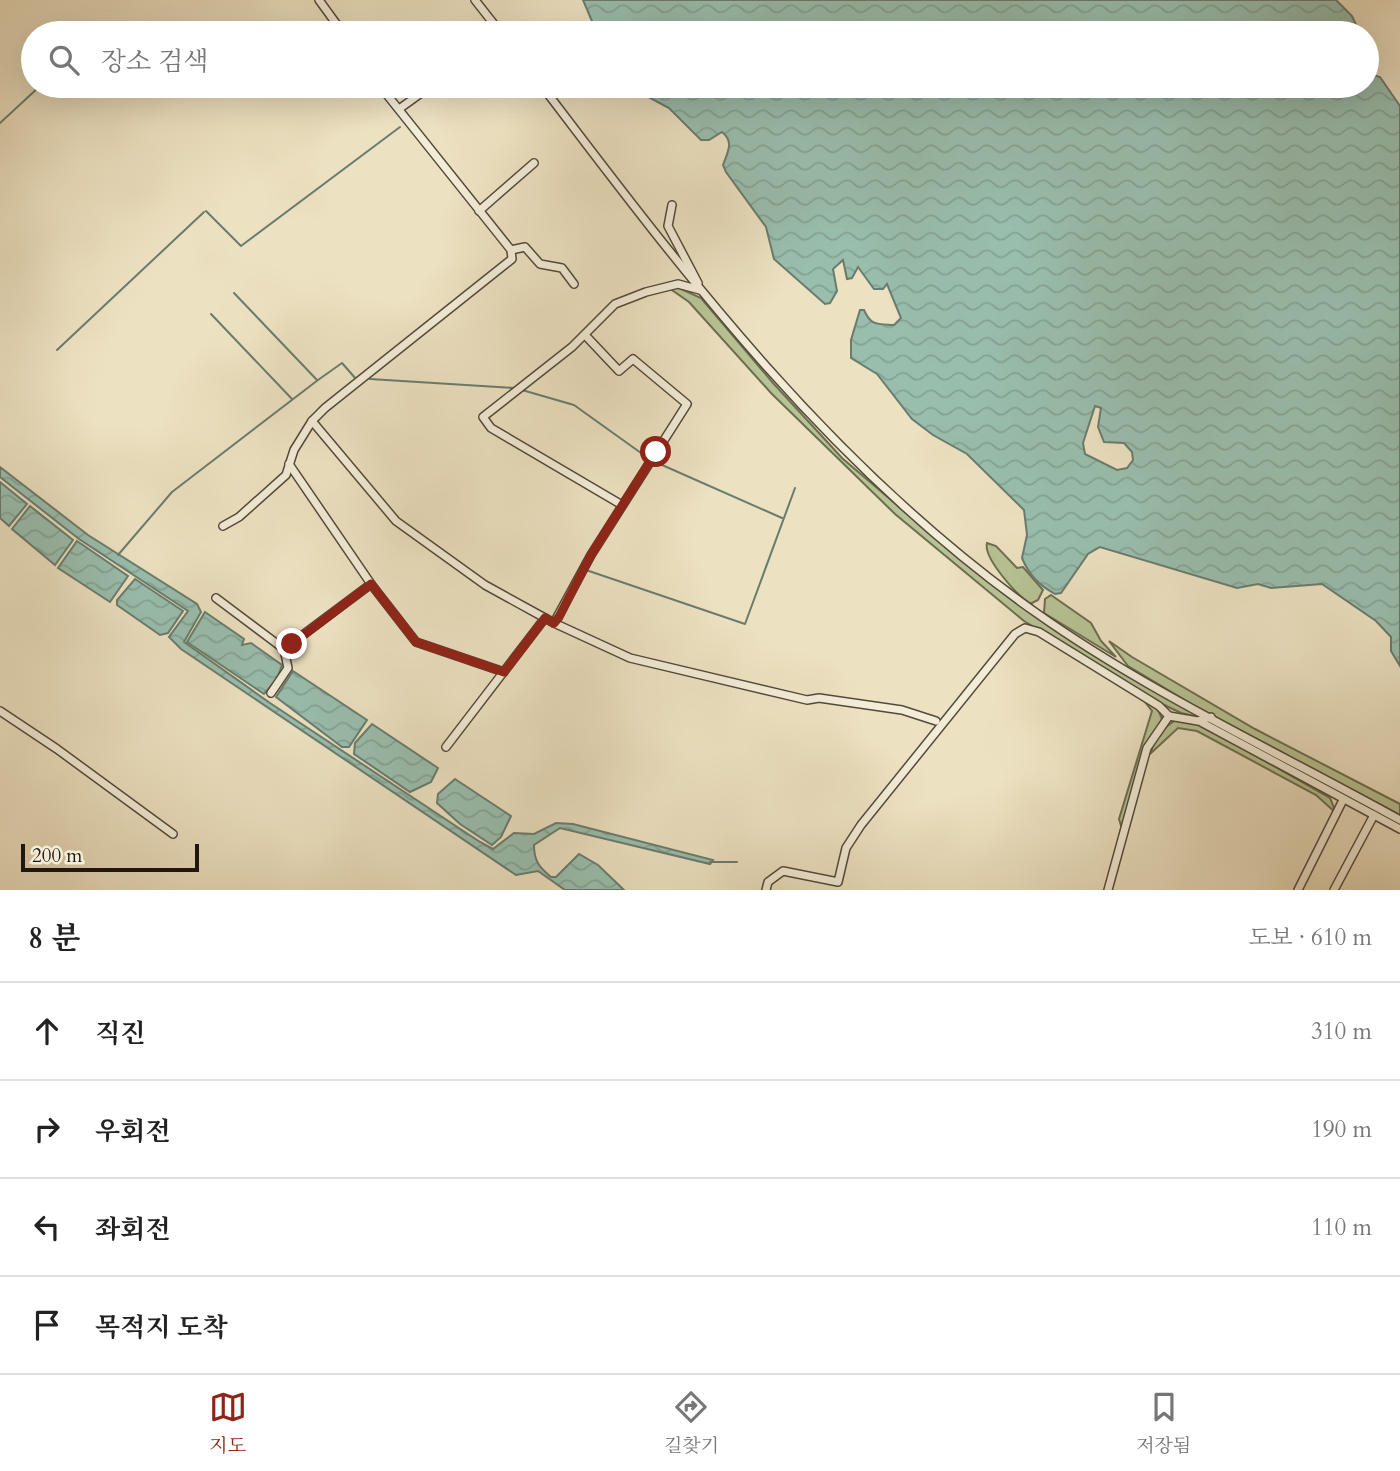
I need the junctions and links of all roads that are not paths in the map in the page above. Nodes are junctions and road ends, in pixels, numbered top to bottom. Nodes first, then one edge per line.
1 (319, 0) edge
2 (475, 0) edge
3 (334, 21) edge
4 (492, 21) edge
5 (390, 98) edge
6 (414, 98) edge
7 (551, 98) edge
8 (399, 109) junction
9 (534, 163) dead end
10 (672, 205) dead end
11 (479, 211) junction
12 (511, 250) junction
13 (574, 284) dead end
14 (700, 290) junction
15 (585, 335) junction
16 (312, 421) junction
17 (289, 464) junction
18 (622, 505) junction
19 (223, 526) dead end
20 (371, 584) junction
21 (216, 598) dead end
22 (545, 618) junction
23 (554, 623) junction
24 (284, 649) junction
25 (504, 672) junction
26 (271, 692) dead end
27 (0, 711) edge
28 (1169, 716) junction
29 (1211, 718) junction
30 (936, 721) dead end
31 (1198, 721) junction
32 (446, 747) dead end
33 (1343, 800) junction
34 (1374, 815) junction
35 (1400, 820) edge
36 (1400, 829) edge
37 (173, 834) dead end
38 (766, 890) edge
39 (1108, 890) edge
40 (1298, 890) edge
41 (1334, 890) edge

1 - 3 street
2 - 4 street
5 - 8 street
6 - 8 street
7 - 14 street
8 - 11 street
9 - 11 street
10 - 14 street
11 - 12 street
12 - 13 street
12 - 16 street
14 - 15 street
14 - 29 street
15 - 18 street
15 - 18 street
16 - 17 street
16 - 22 street
17 - 19 street
17 - 20 street
18 - 23 street
20 - 24 street
20 - 25 street
21 - 24 street
22 - 23 street
22 - 25 street
23 - 30 street
24 - 26 street
25 - 32 street
27 - 37 street
28 - 31 street
28 - 38 street
28 - 39 street
29 - 31 street
29 - 35 street
31 - 33 street
33 - 34 street
33 - 40 street
34 - 36 street
34 - 41 street

